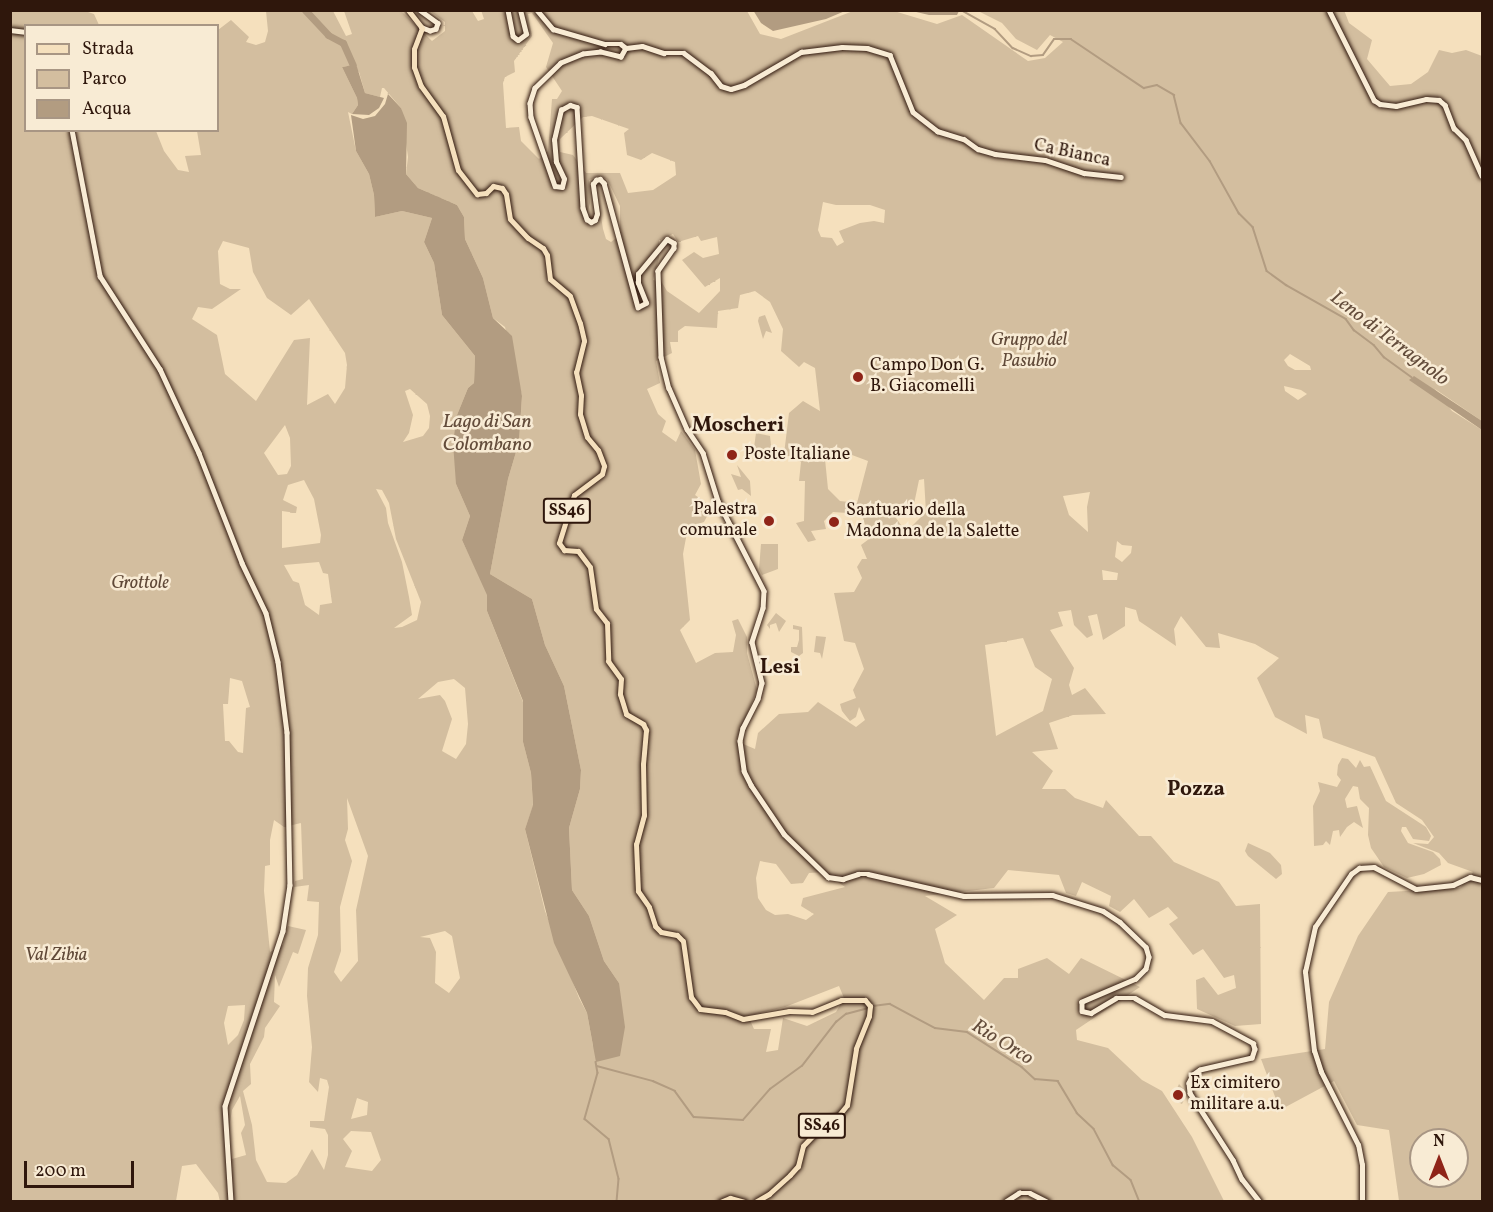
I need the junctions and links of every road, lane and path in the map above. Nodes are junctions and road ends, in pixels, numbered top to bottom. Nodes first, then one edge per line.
1 (408, 10) edge
2 (420, 10) edge
3 (508, 10) edge
4 (520, 10) edge
5 (537, 10) edge
6 (1329, 10) edge
7 (422, 28) junction
8 (626, 48) junction
9 (72, 132) edge
10 (1482, 176) edge
11 (1121, 177) dead end
12 (1482, 880) edge
13 (231, 1202) edge
14 (720, 1202) edge
15 (745, 1202) edge
16 (756, 1202) edge
17 (1005, 1202) edge
18 (1048, 1202) edge
19 (1260, 1202) edge
20 (1362, 1202) edge

1 - 7 main road
2 - 7 street
3 - 4 street
5 - 8 street
6 - 10 street
7 - 16 main road, SS46
8 - 11 street, Ca Bianca
8 - 19 street
9 - 13 street
12 - 20 street
14 - 15 main road
17 - 18 street

